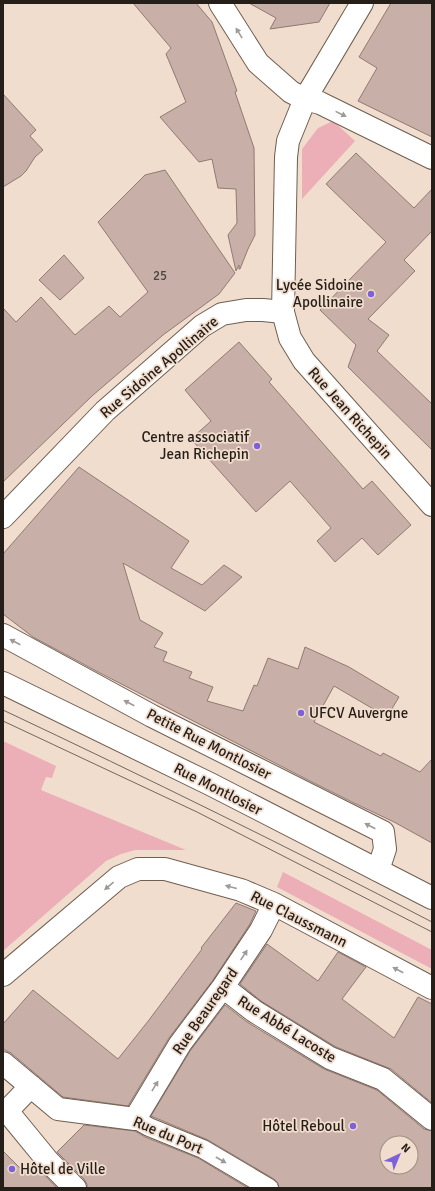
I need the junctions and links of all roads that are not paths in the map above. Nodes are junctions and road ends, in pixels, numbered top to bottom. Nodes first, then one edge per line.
1 (220, 3) edge
2 (362, 3) edge
3 (305, 99) junction
4 (432, 158) edge
5 (283, 312) junction
6 (432, 505) edge
7 (3, 517) edge
8 (3, 635) edge
9 (3, 682) edge
10 (378, 870) junction
11 (432, 898) edge
12 (274, 904) junction
13 (3, 974) edge
14 (223, 988) junction
15 (432, 988) edge
16 (3, 1063) edge
17 (31, 1086) junction
18 (135, 1119) junction
19 (432, 1119) edge
20 (76, 1188) edge
21 (269, 1188) edge

3 -> 1 street
2 - 3 street
3 -> 4 street
3 - 5 street
5 - 6 street, Rue Jean Richepin
5 - 7 street, Rue Sidoine Apollinaire
10 -> 8 street, Petite Rue Montlosier
9 - 10 street, Rue Montlosier
10 - 11 street, Rue Montlosier
12 -> 13 street, Rue Claussmann
14 -> 12 street, Rue Beauregard
15 -> 12 street, Rue Claussmann
18 -> 14 street, Rue Beauregard
14 - 19 street, Rue Abbé Lacoste
16 - 17 street, Rue du Port
17 - 18 street, Rue du Port
17 - 20 street
18 -> 21 street, Rue du Port

